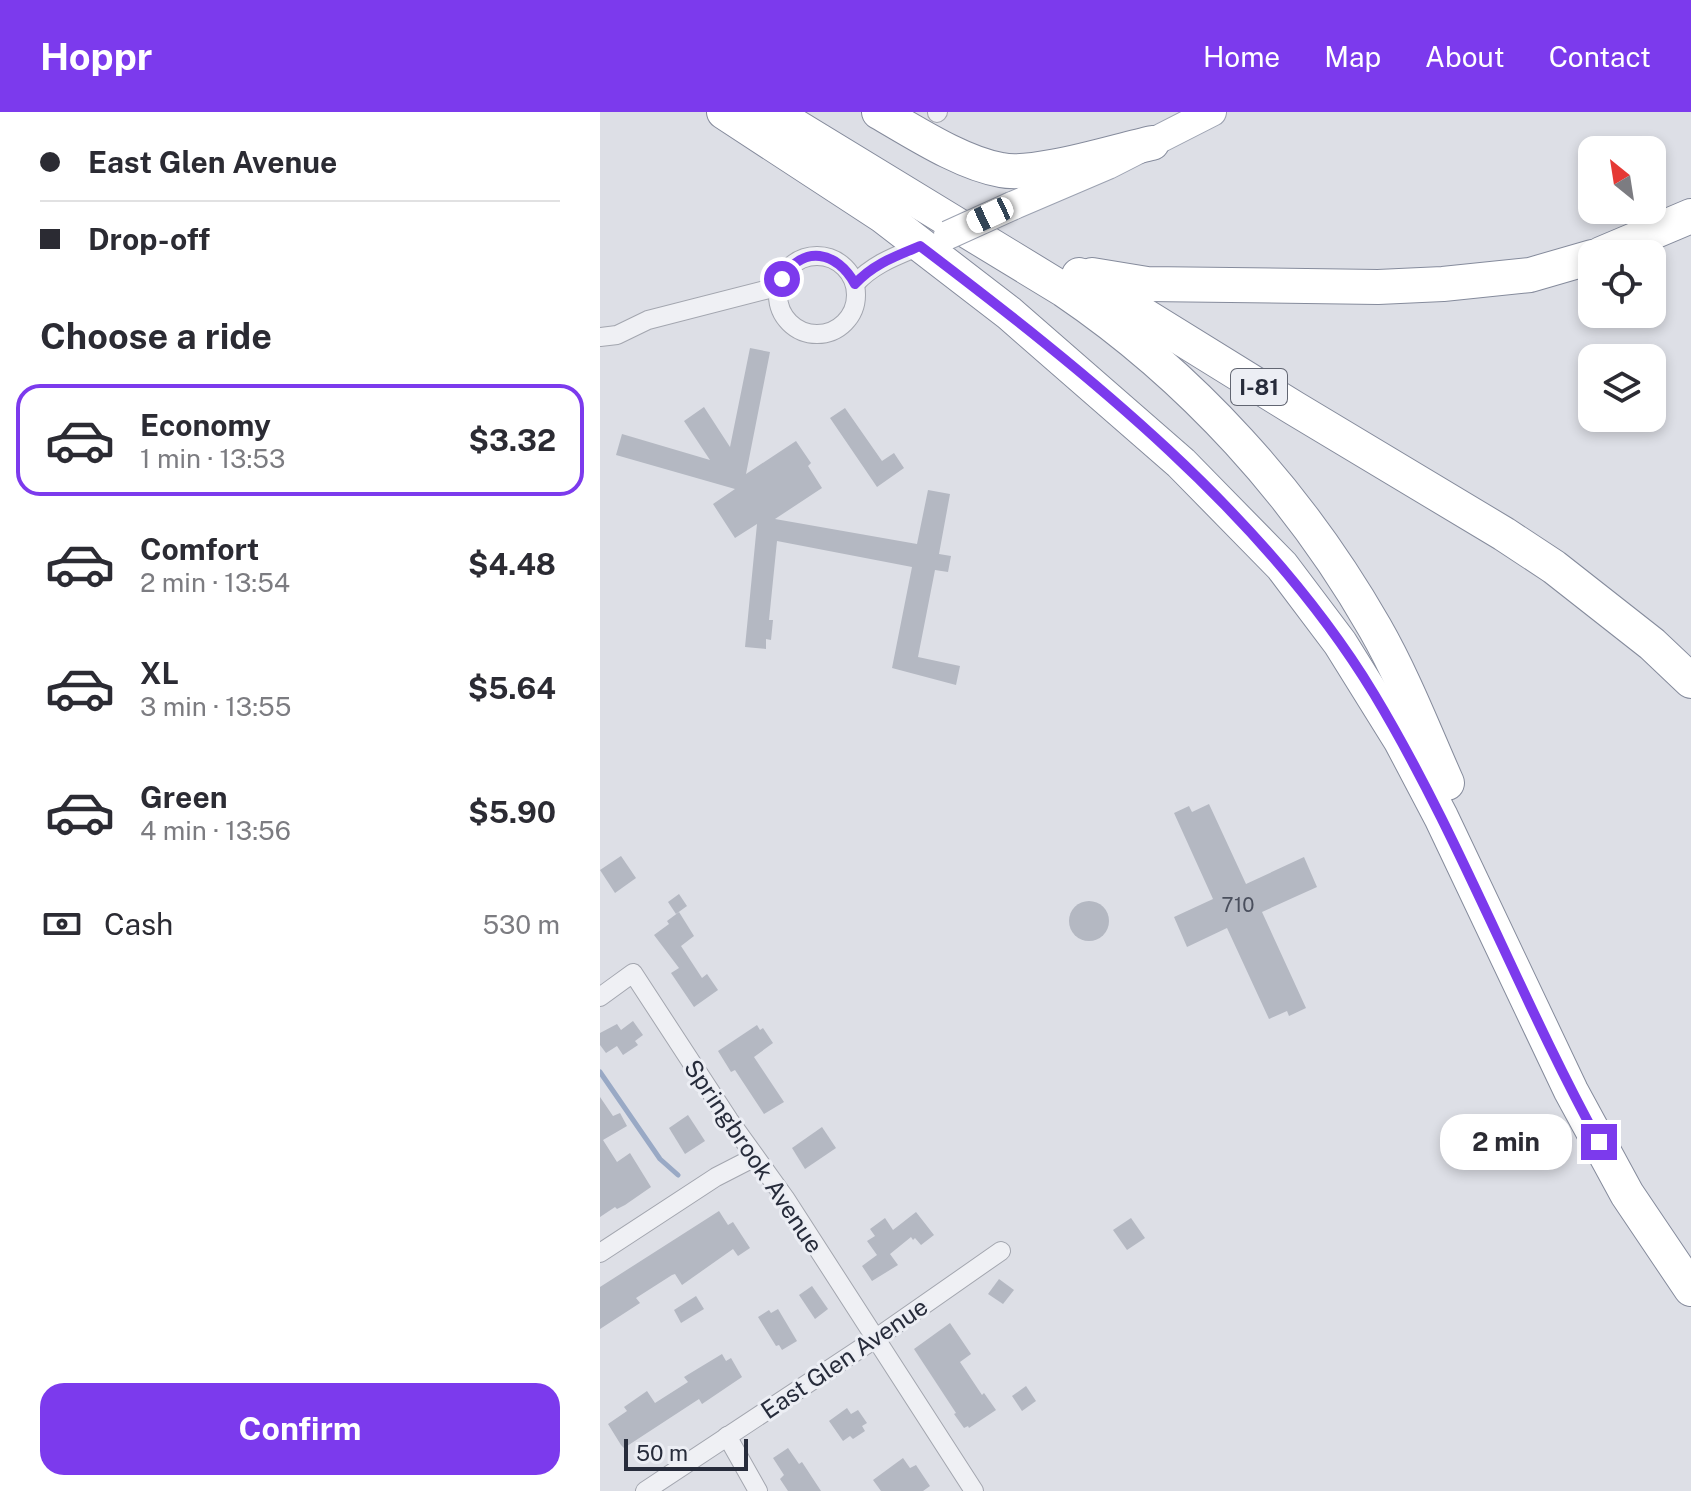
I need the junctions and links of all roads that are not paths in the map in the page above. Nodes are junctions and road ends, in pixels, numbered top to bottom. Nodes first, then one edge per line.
1 (724, 112) edge
2 (772, 112) edge
3 (814, 112) edge
4 (879, 112) edge
5 (1212, 112) edge
6 (1152, 143) junction
7 (1691, 216) edge
8 (934, 240) junction
9 (1634, 240) edge
10 (1578, 261) edge
11 (882, 262) junction
12 (844, 266) junction
13 (1065, 266) junction
14 (781, 282) junction
15 (855, 284) junction
16 (732, 298) junction
17 (784, 314) junction
18 (600, 337) edge
19 (1691, 681) edge
20 (600, 997) edge
21 (755, 1157) junction
22 (1001, 1251) dead end
23 (600, 1253) edge
24 (1691, 1288) edge
25 (875, 1339) junction
26 (727, 1436) junction
27 (645, 1491) edge
28 (758, 1491) edge
29 (974, 1491) edge

1 - 8 highway
2 - 24 highway, I-81
3 - 13 highway, I-81
4 - 6 highway
5 - 6 main road
6 - 8 main road, bridge
7 - 9 highway
8 - 11 street
8 - 24 highway
10 - 13 highway
11 - 12 street
11 - 15 street
12 - 14 street
12 - 15 street
13 - 19 highway, I-81
14 - 16 street
14 - 17 street
15 - 17 street
16 - 17 street
16 - 18 street
20 - 21 street, Springbrook Avenue
21 - 23 street
21 - 25 street, Springbrook Avenue
22 - 25 street, East Glen Avenue
25 - 26 street, East Glen Avenue
25 - 29 street, Springbrook Avenue
26 - 27 street, East Glen Avenue
26 - 28 street

